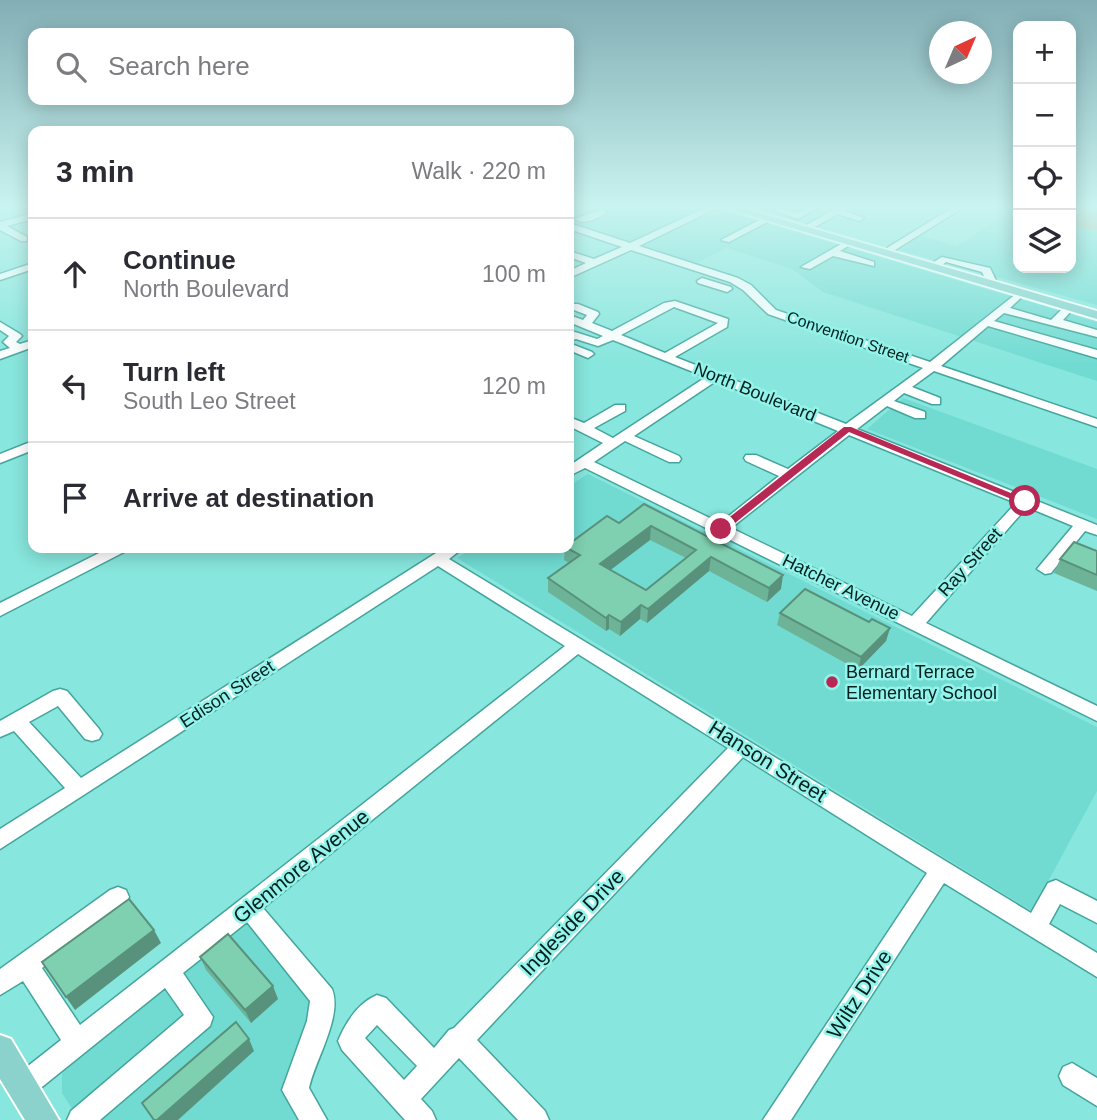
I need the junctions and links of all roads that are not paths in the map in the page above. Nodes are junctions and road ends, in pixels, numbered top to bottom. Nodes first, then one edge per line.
1 (584, 259) edge
2 (607, 259) edge
3 (653, 259) edge
4 (669, 259) edge
5 (819, 259) edge
6 (855, 259) edge
7 (906, 259) edge
8 (595, 263) junction
9 (870, 264) dead end
10 (806, 267) dead end
11 (28, 268) edge
12 (580, 270) junction
13 (574, 273) edge
14 (0, 276) edge
15 (574, 284) edge
16 (727, 289) dead end
17 (1021, 293) junction
18 (1070, 307) junction
19 (1003, 309) junction
20 (1096, 314) edge
21 (574, 318) edge
22 (1056, 321) junction
23 (987, 322) junction
24 (0, 325) edge
25 (1097, 334) edge
26 (613, 335) junction
27 (574, 336) edge
28 (28, 345) edge
29 (18, 348) junction
30 (574, 348) edge
31 (587, 354) dead end
32 (1097, 354) edge
33 (0, 355) edge
34 (666, 357) junction
35 (933, 366) junction
36 (716, 376) junction
37 (902, 388) junction
38 (884, 401) junction
39 (936, 401) dead end
40 (621, 408) dead end
41 (920, 415) dead end
42 (1097, 422) edge
43 (574, 424) edge
44 (584, 429) junction
45 (848, 429) junction
46 (618, 439) junction
47 (28, 447) edge
48 (751, 458) dead end
49 (0, 459) edge
50 (674, 459) dead end
51 (584, 462) junction
52 (574, 469) edge
53 (789, 475) junction
54 (1025, 501) junction
55 (1090, 527) edge
56 (721, 529) junction
57 (1068, 542) junction
58 (1087, 550) edge
59 (111, 553) edge
60 (447, 553) edge
61 (1045, 569) dead end
62 (0, 610) edge
63 (916, 623) junction
64 (578, 645) junction
65 (1097, 714) edge
66 (8, 725) edge
67 (92, 734) dead end
68 (743, 746) junction
69 (79, 789) junction
70 (0, 841) edge
71 (942, 868) junction
72 (118, 897) dead end
73 (249, 908) junction
74 (1097, 914) edge
75 (1035, 927) junction
76 (26, 965) junction
77 (1097, 966) edge
78 (168, 972) junction
79 (0, 983) edge
80 (458, 1039) junction
81 (78, 1043) junction
82 (0, 1050) edge
83 (433, 1065) junction
84 (1072, 1076) dead end
85 (23, 1086) junction
86 (1097, 1093) edge
87 (403, 1099) junction
88 (43, 1120) edge
89 (80, 1120) edge
90 (314, 1120) edge
91 (423, 1120) edge
92 (536, 1120) edge
93 (776, 1120) edge

1 - 8 street
2 - 8 street
3 - 16 street
4 - 35 street, Convention Street
5 - 10 street
6 - 9 street
7 - 17 main road
8 - 12 street
11 - 14 street
12 - 13 street
12 - 15 street
17 - 18 main road
17 - 19 street
18 - 20 main road
18 - 22 street
19 - 22 street
19 - 23 street
21 - 26 street, North Boulevard
22 - 25 street
23 - 32 street
23 - 35 street
24 - 29 street
26 - 27 street
26 - 34 street, North Boulevard
26 - 34 street
28 - 29 street
29 - 33 street
30 - 31 street
34 - 36 street, North Boulevard
35 - 37 street
35 - 42 street, Convention Street
36 - 45 street, North Boulevard
36 - 46 street
37 - 38 street
37 - 39 street
38 - 41 street
38 - 45 street
40 - 44 street
43 - 44 street
44 - 46 street
45 - 53 street
45 - 54 street, North Boulevard
46 - 50 street
46 - 51 street
47 - 49 street
48 - 53 street
51 - 52 street
51 - 56 street, Hatcher Avenue
53 - 56 street
54 - 55 street, North Boulevard
54 - 63 street, Ray Street
55 - 57 street
56 - 63 street, Hatcher Avenue
57 - 58 street
57 - 61 street
59 - 62 street
60 - 64 street, Hanson Street
60 - 69 street, Edison Street
63 - 65 street, Hatcher Avenue
64 - 68 street, Hanson Street
64 - 73 street, Glenmore Avenue
66 - 67 street
66 - 69 street
68 - 71 street, Hanson Street
68 - 80 street, Ingleside Drive
69 - 70 street, Edison Street
71 - 75 street, Hanson Street
71 - 93 street, Wiltz Drive
72 - 76 street
73 - 78 street, Glenmore Avenue
73 - 90 street
74 - 75 street
75 - 77 street, Hanson Street
76 - 79 street
76 - 81 street
78 - 81 street, Glenmore Avenue
78 - 89 street
80 - 83 street, Ingleside Drive
80 - 92 street
81 - 85 street, Glenmore Avenue
82 - 85 main road
83 - 87 street, Ingleside Drive
83 - 87 street
84 - 86 street
85 - 88 main road
87 - 91 street

